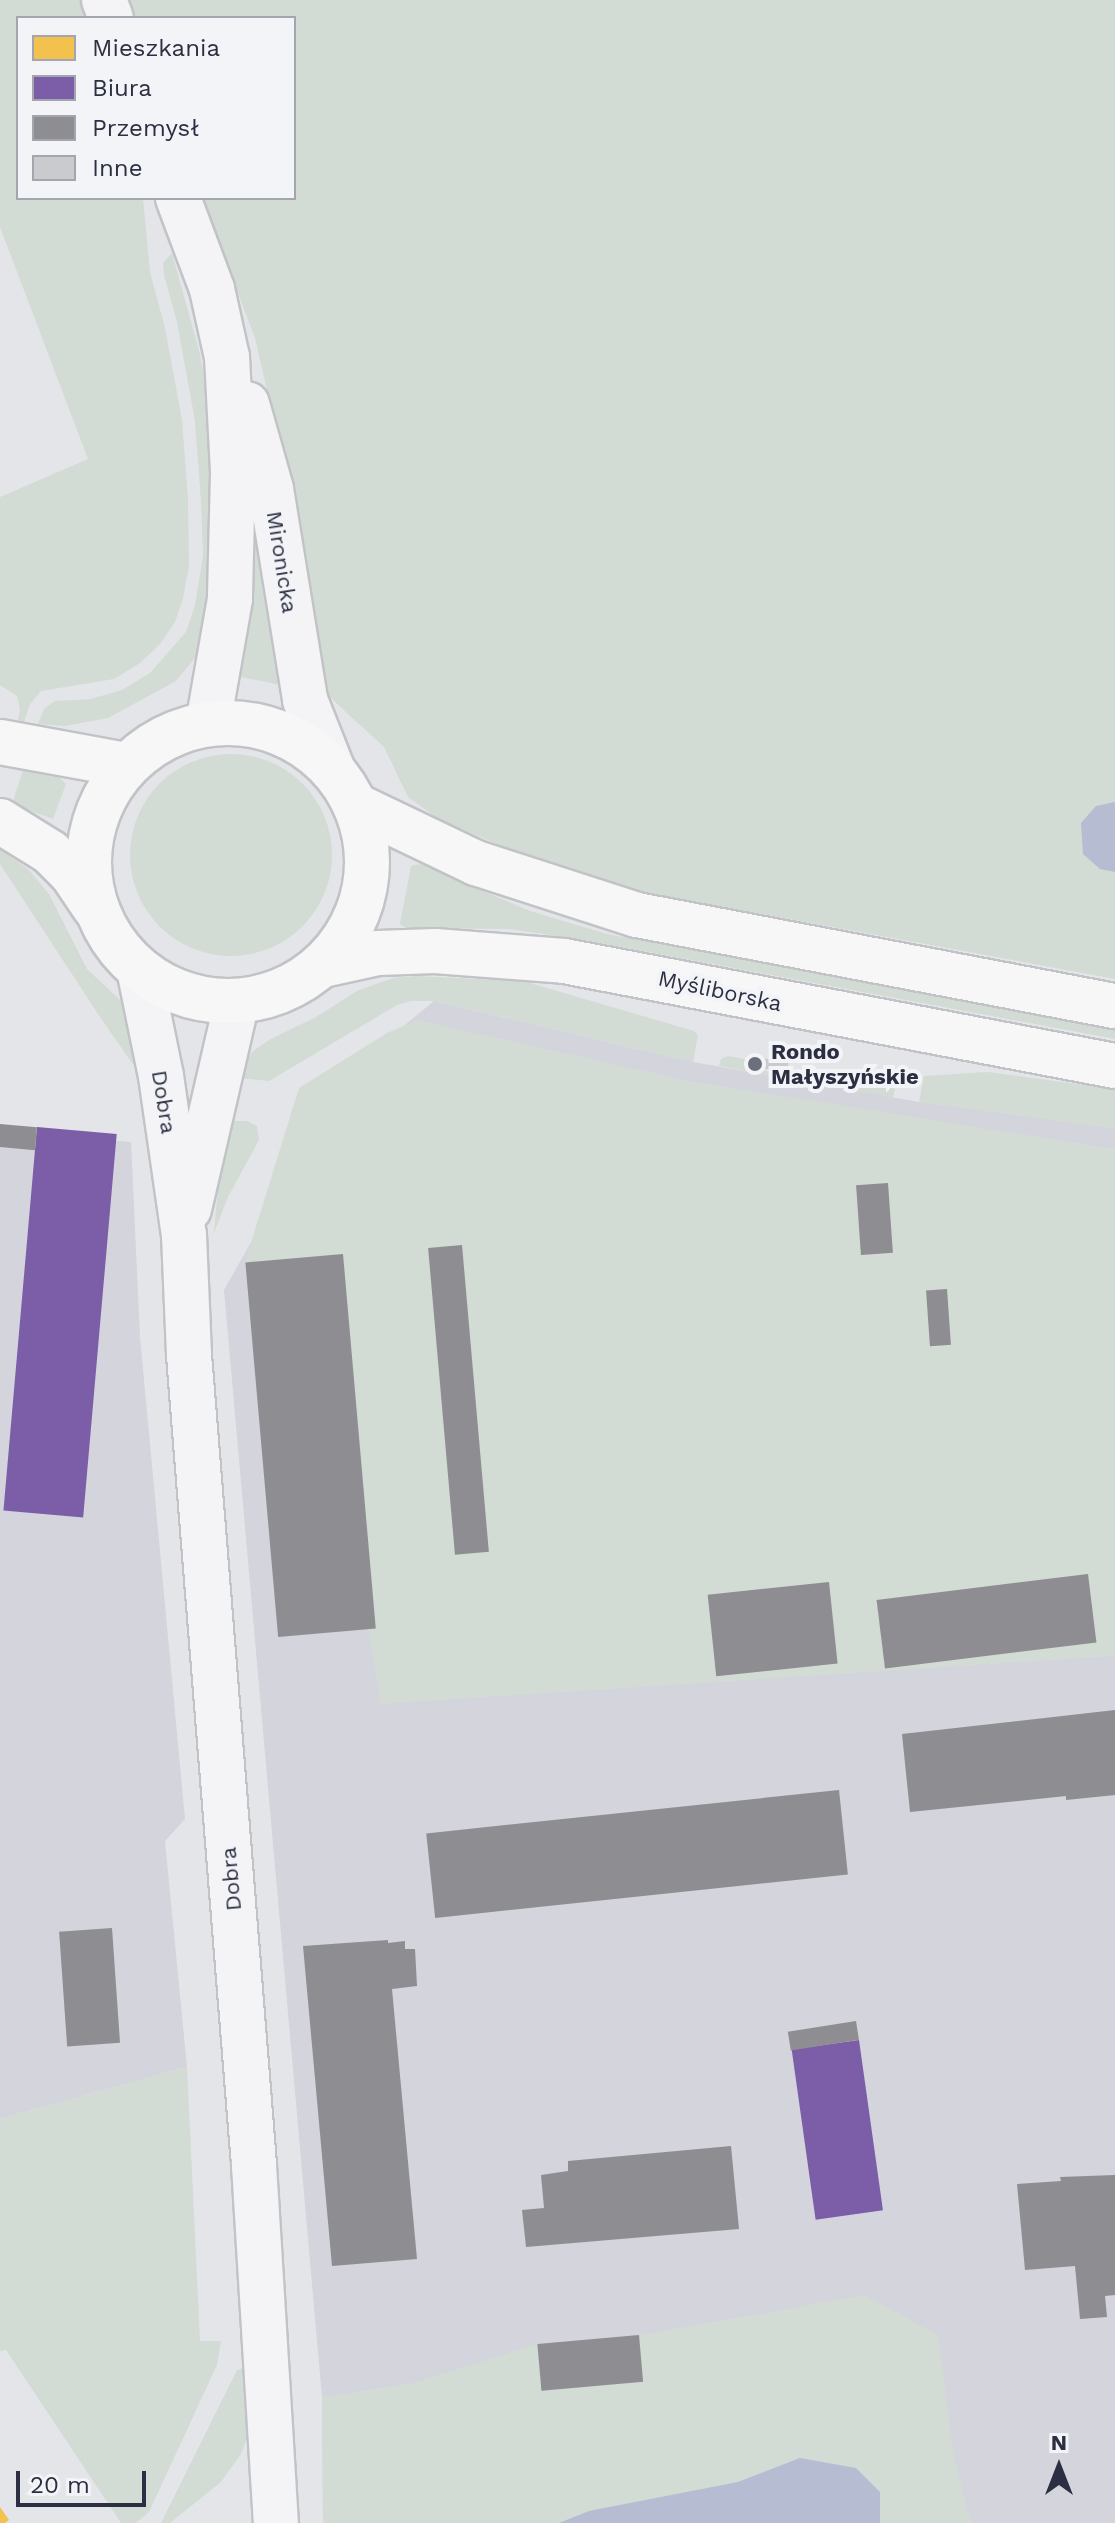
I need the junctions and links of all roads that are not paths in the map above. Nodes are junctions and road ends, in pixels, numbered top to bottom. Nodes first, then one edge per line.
1 (179, 200) edge
2 (227, 357) junction
3 (208, 724) junction
4 (0, 742) edge
5 (127, 765) junction
6 (332, 768) junction
7 (357, 806) junction
8 (0, 821) edge
9 (98, 913) junction
10 (323, 965) junction
11 (139, 969) junction
12 (237, 1001) junction
13 (1115, 1006) edge
14 (1115, 1066) edge
15 (184, 1235) junction
16 (276, 2523) edge

1 - 2 street, Mironicka
2 - 3 street, Mironicka
2 - 6 street, Mironicka
3 - 5 main road
3 - 6 main road
4 - 5 main road
5 - 9 main road
6 - 7 main road
7 - 10 main road
7 - 13 main road
8 - 9 main road
9 - 11 main road
10 - 12 main road
10 - 14 main road, Myśliborska
11 - 12 main road
11 - 15 street, Dobra
12 - 15 street, Dobra
15 - 16 street, Dobra

